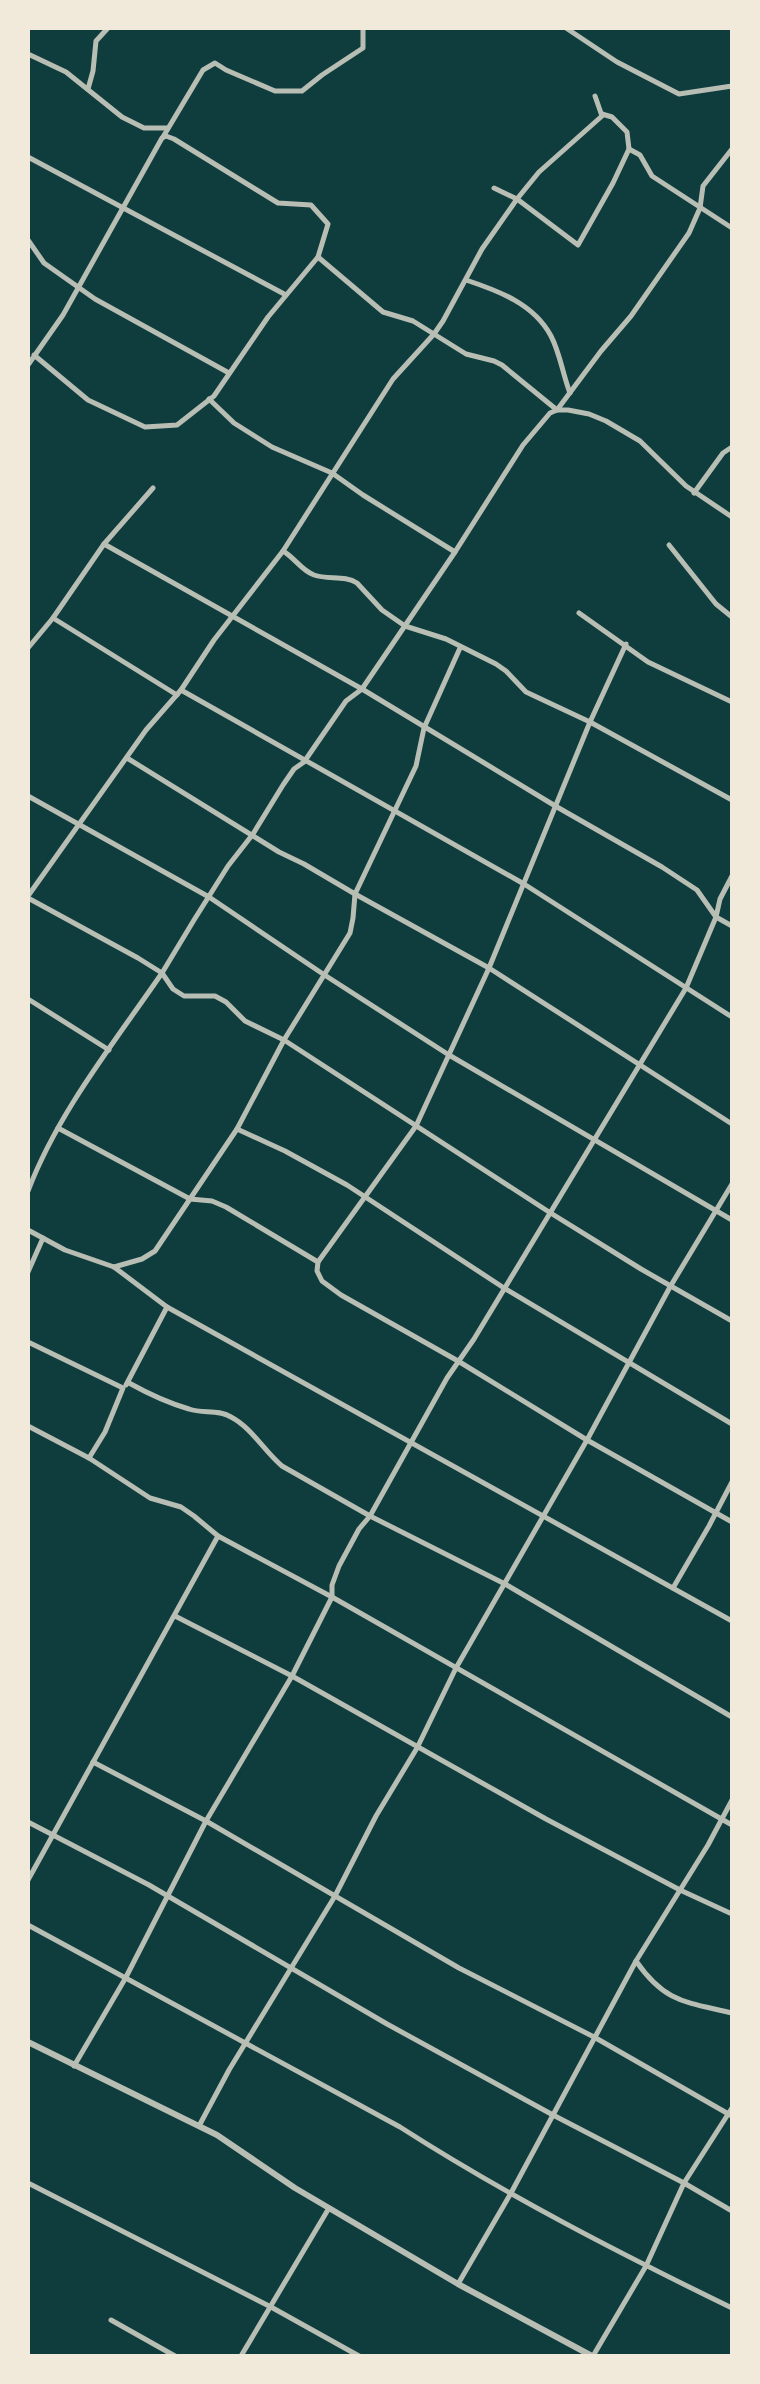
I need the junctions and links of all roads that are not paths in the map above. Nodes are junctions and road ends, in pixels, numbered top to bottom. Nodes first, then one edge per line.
1 (108, 28) edge
2 (363, 28) edge
3 (566, 28) edge
4 (28, 54) edge
5 (732, 86) edge
6 (88, 89) junction
7 (595, 96) dead end
8 (603, 114) junction
9 (168, 128) junction
10 (162, 138) junction
11 (629, 149) junction
12 (732, 149) edge
13 (28, 157) edge
14 (494, 188) dead end
15 (517, 199) junction
16 (124, 208) junction
17 (700, 208) junction
18 (732, 228) edge
19 (28, 240) edge
20 (318, 257) junction
21 (466, 281) junction
22 (78, 287) junction
23 (286, 295) junction
24 (434, 334) junction
25 (34, 355) junction
26 (28, 365) edge
27 (229, 373) junction
28 (570, 393) junction
29 (209, 399) junction
30 (557, 410) junction
31 (732, 447) edge
32 (332, 473) junction
33 (153, 488) dead end
34 (695, 493) junction
35 (732, 517) edge
36 (104, 544) junction
37 (669, 545) dead end
38 (283, 551) junction
39 (455, 552) junction
40 (579, 613) dead end
41 (233, 617) junction
42 (732, 617) edge
43 (53, 618) junction
44 (405, 626) junction
45 (626, 644) junction
46 (28, 648) edge
47 (460, 648) junction
48 (362, 689) junction
49 (179, 692) junction
50 (732, 702) edge
51 (590, 722) junction
52 (424, 728) junction
53 (127, 758) junction
54 (304, 762) junction
55 (28, 796) edge
56 (732, 800) edge
57 (557, 807) junction
58 (395, 812) junction
59 (78, 825) junction
60 (253, 834) junction
61 (732, 876) edge
62 (524, 884) junction
63 (355, 894) junction
64 (28, 897) edge
65 (209, 897) junction
66 (716, 917) junction
67 (732, 926) edge
68 (489, 968) junction
69 (162, 973) junction
70 (323, 974) junction
71 (686, 988) junction
72 (28, 999) edge
73 (732, 1017) edge
74 (284, 1040) junction
75 (109, 1050) junction
76 (449, 1055) junction
77 (639, 1065) junction
78 (732, 1124) edge
79 (416, 1126) junction
80 (58, 1128) junction
81 (237, 1129) junction
82 (594, 1139) junction
83 (732, 1184) edge
84 (28, 1191) edge
85 (365, 1196) junction
86 (190, 1199) junction
87 (714, 1211) junction
88 (549, 1212) junction
89 (732, 1220) edge
90 (28, 1230) edge
91 (43, 1238) junction
92 (318, 1262) junction
93 (114, 1267) junction
94 (28, 1272) edge
95 (670, 1287) junction
96 (503, 1288) junction
97 (167, 1307) junction
98 (732, 1321) edge
99 (28, 1342) edge
100 (458, 1360) junction
101 (628, 1363) junction
102 (129, 1383) junction
103 (122, 1388) junction
104 (732, 1424) edge
105 (28, 1426) edge
106 (587, 1440) junction
107 (411, 1442) junction
108 (89, 1458) junction
109 (732, 1482) edge
110 (716, 1513) junction
111 (370, 1516) junction
112 (542, 1517) junction
113 (732, 1522) edge
114 (218, 1536) junction
115 (505, 1584) junction
116 (673, 1588) junction
117 (332, 1597) junction
118 (175, 1616) junction
119 (732, 1620) edge
120 (456, 1668) junction
121 (292, 1676) junction
122 (732, 1717) edge
123 (417, 1748) junction
124 (93, 1762) junction
125 (732, 1800) edge
126 (722, 1819) junction
127 (206, 1821) junction
128 (28, 1822) edge
129 (732, 1825) edge
130 (52, 1835) junction
131 (28, 1880) edge
132 (680, 1890) junction
133 (167, 1895) junction
134 (335, 1896) junction
135 (732, 1914) edge
136 (28, 1926) edge
137 (636, 1961) junction
138 (291, 1968) junction
139 (125, 1979) junction
140 (732, 2013) edge
141 (594, 2037) junction
142 (28, 2042) edge
143 (245, 2044) junction
144 (74, 2066) junction
145 (731, 2113) edge
146 (554, 2115) junction
147 (199, 2126) junction
148 (28, 2183) edge
149 (684, 2183) junction
150 (511, 2193) junction
151 (329, 2208) junction
152 (732, 2211) edge
153 (646, 2266) junction
154 (458, 2284) junction
155 (271, 2307) junction
156 (732, 2308) edge
157 (111, 2320) dead end
158 (175, 2356) edge
159 (241, 2356) edge
160 (359, 2356) edge
161 (592, 2356) edge

1 - 6 street
2 - 9 street
3 - 5 street
4 - 6 street
6 - 9 street
7 - 8 street
8 - 11 street
8 - 15 street
9 - 10 street
10 - 16 street
10 - 20 street
11 - 15 street
11 - 17 street
12 - 17 street
13 - 16 street
14 - 15 street
15 - 21 street
16 - 22 street
16 - 23 street
17 - 18 street
17 - 28 street
19 - 22 street
20 - 23 street
20 - 24 street
21 - 24 street
21 - 28 street
22 - 25 street
22 - 27 street
23 - 27 street
24 - 30 street
24 - 32 street
25 - 26 street
25 - 29 street
27 - 29 street
28 - 30 street
29 - 32 street
30 - 34 street
30 - 39 street
31 - 34 street
32 - 38 street
32 - 39 street
33 - 36 street
34 - 35 street
36 - 41 street
36 - 43 street
37 - 42 street
38 - 41 street
38 - 44 street
39 - 44 street
40 - 45 street
41 - 48 street
41 - 49 street
43 - 46 street
43 - 49 street
44 - 47 street
44 - 48 street
45 - 50 street
45 - 51 street
47 - 51 street
47 - 52 street
48 - 52 street
48 - 54 street
49 - 53 street
49 - 54 street
51 - 56 street
51 - 57 street
52 - 57 street
52 - 58 street
53 - 59 street
53 - 60 street
54 - 58 street
54 - 60 street
55 - 59 street
57 - 62 street
57 - 66 street
58 - 62 street
58 - 63 street
59 - 64 street
59 - 65 street
60 - 63 street
60 - 65 street
61 - 66 street
62 - 68 street
62 - 71 street
63 - 68 street
63 - 70 street
64 - 69 street
65 - 69 street
65 - 70 street
66 - 67 street
66 - 71 street
68 - 76 street
68 - 77 street
69 - 74 street
69 - 75 street
70 - 74 street
70 - 76 street
71 - 73 street
71 - 77 street
72 - 75 street
74 - 79 street
74 - 81 street
75 - 80 street
76 - 79 street
76 - 82 street
77 - 78 street
77 - 82 street
79 - 85 street
79 - 88 street
80 - 84 street
80 - 86 street
81 - 85 street
81 - 86 street
82 - 87 street
82 - 88 street
83 - 87 street
85 - 92 street
85 - 96 street
86 - 92 street
86 - 93 street
87 - 89 street
87 - 95 street
88 - 95 street
88 - 96 street
90 - 91 street
91 - 93 street
91 - 94 street
92 - 100 street
93 - 97 street
95 - 98 street
95 - 101 street
96 - 100 street
96 - 101 street
97 - 102 street
97 - 107 street
99 - 103 street
100 - 106 street
100 - 107 street
101 - 104 street
101 - 106 street
102 - 103 street
102 - 111 street
103 - 108 street
105 - 108 street
106 - 110 street
106 - 112 street
107 - 111 street
107 - 112 street
108 - 114 street
109 - 110 street
110 - 113 street
110 - 116 street
111 - 115 street
111 - 117 street
112 - 115 street
112 - 116 street
114 - 117 street
114 - 118 street
115 - 120 street
115 - 122 street
116 - 119 street
117 - 120 street
117 - 121 street
118 - 121 street
118 - 124 street
120 - 123 street
120 - 126 street
121 - 123 street
121 - 127 street
123 - 132 street
123 - 134 street
124 - 127 street
124 - 130 street
125 - 126 street
126 - 129 street
126 - 132 street
127 - 133 street
127 - 134 street
128 - 130 street
130 - 131 street
130 - 133 street
132 - 135 street
132 - 137 street
133 - 138 street
133 - 139 street
134 - 138 street
134 - 141 street
136 - 139 street
137 - 140 street
137 - 141 street
138 - 143 street
138 - 146 street
139 - 143 street
139 - 144 street
141 - 145 street
141 - 146 street
142 - 144 street
143 - 147 street
143 - 150 street
144 - 147 street
145 - 149 street
146 - 149 street
146 - 150 street
147 - 151 street
148 - 155 street
149 - 152 street
149 - 153 street
150 - 153 street
150 - 154 street
151 - 154 street
151 - 155 street
153 - 156 street
153 - 161 street
154 - 161 street
155 - 159 street
155 - 160 street
157 - 158 street

